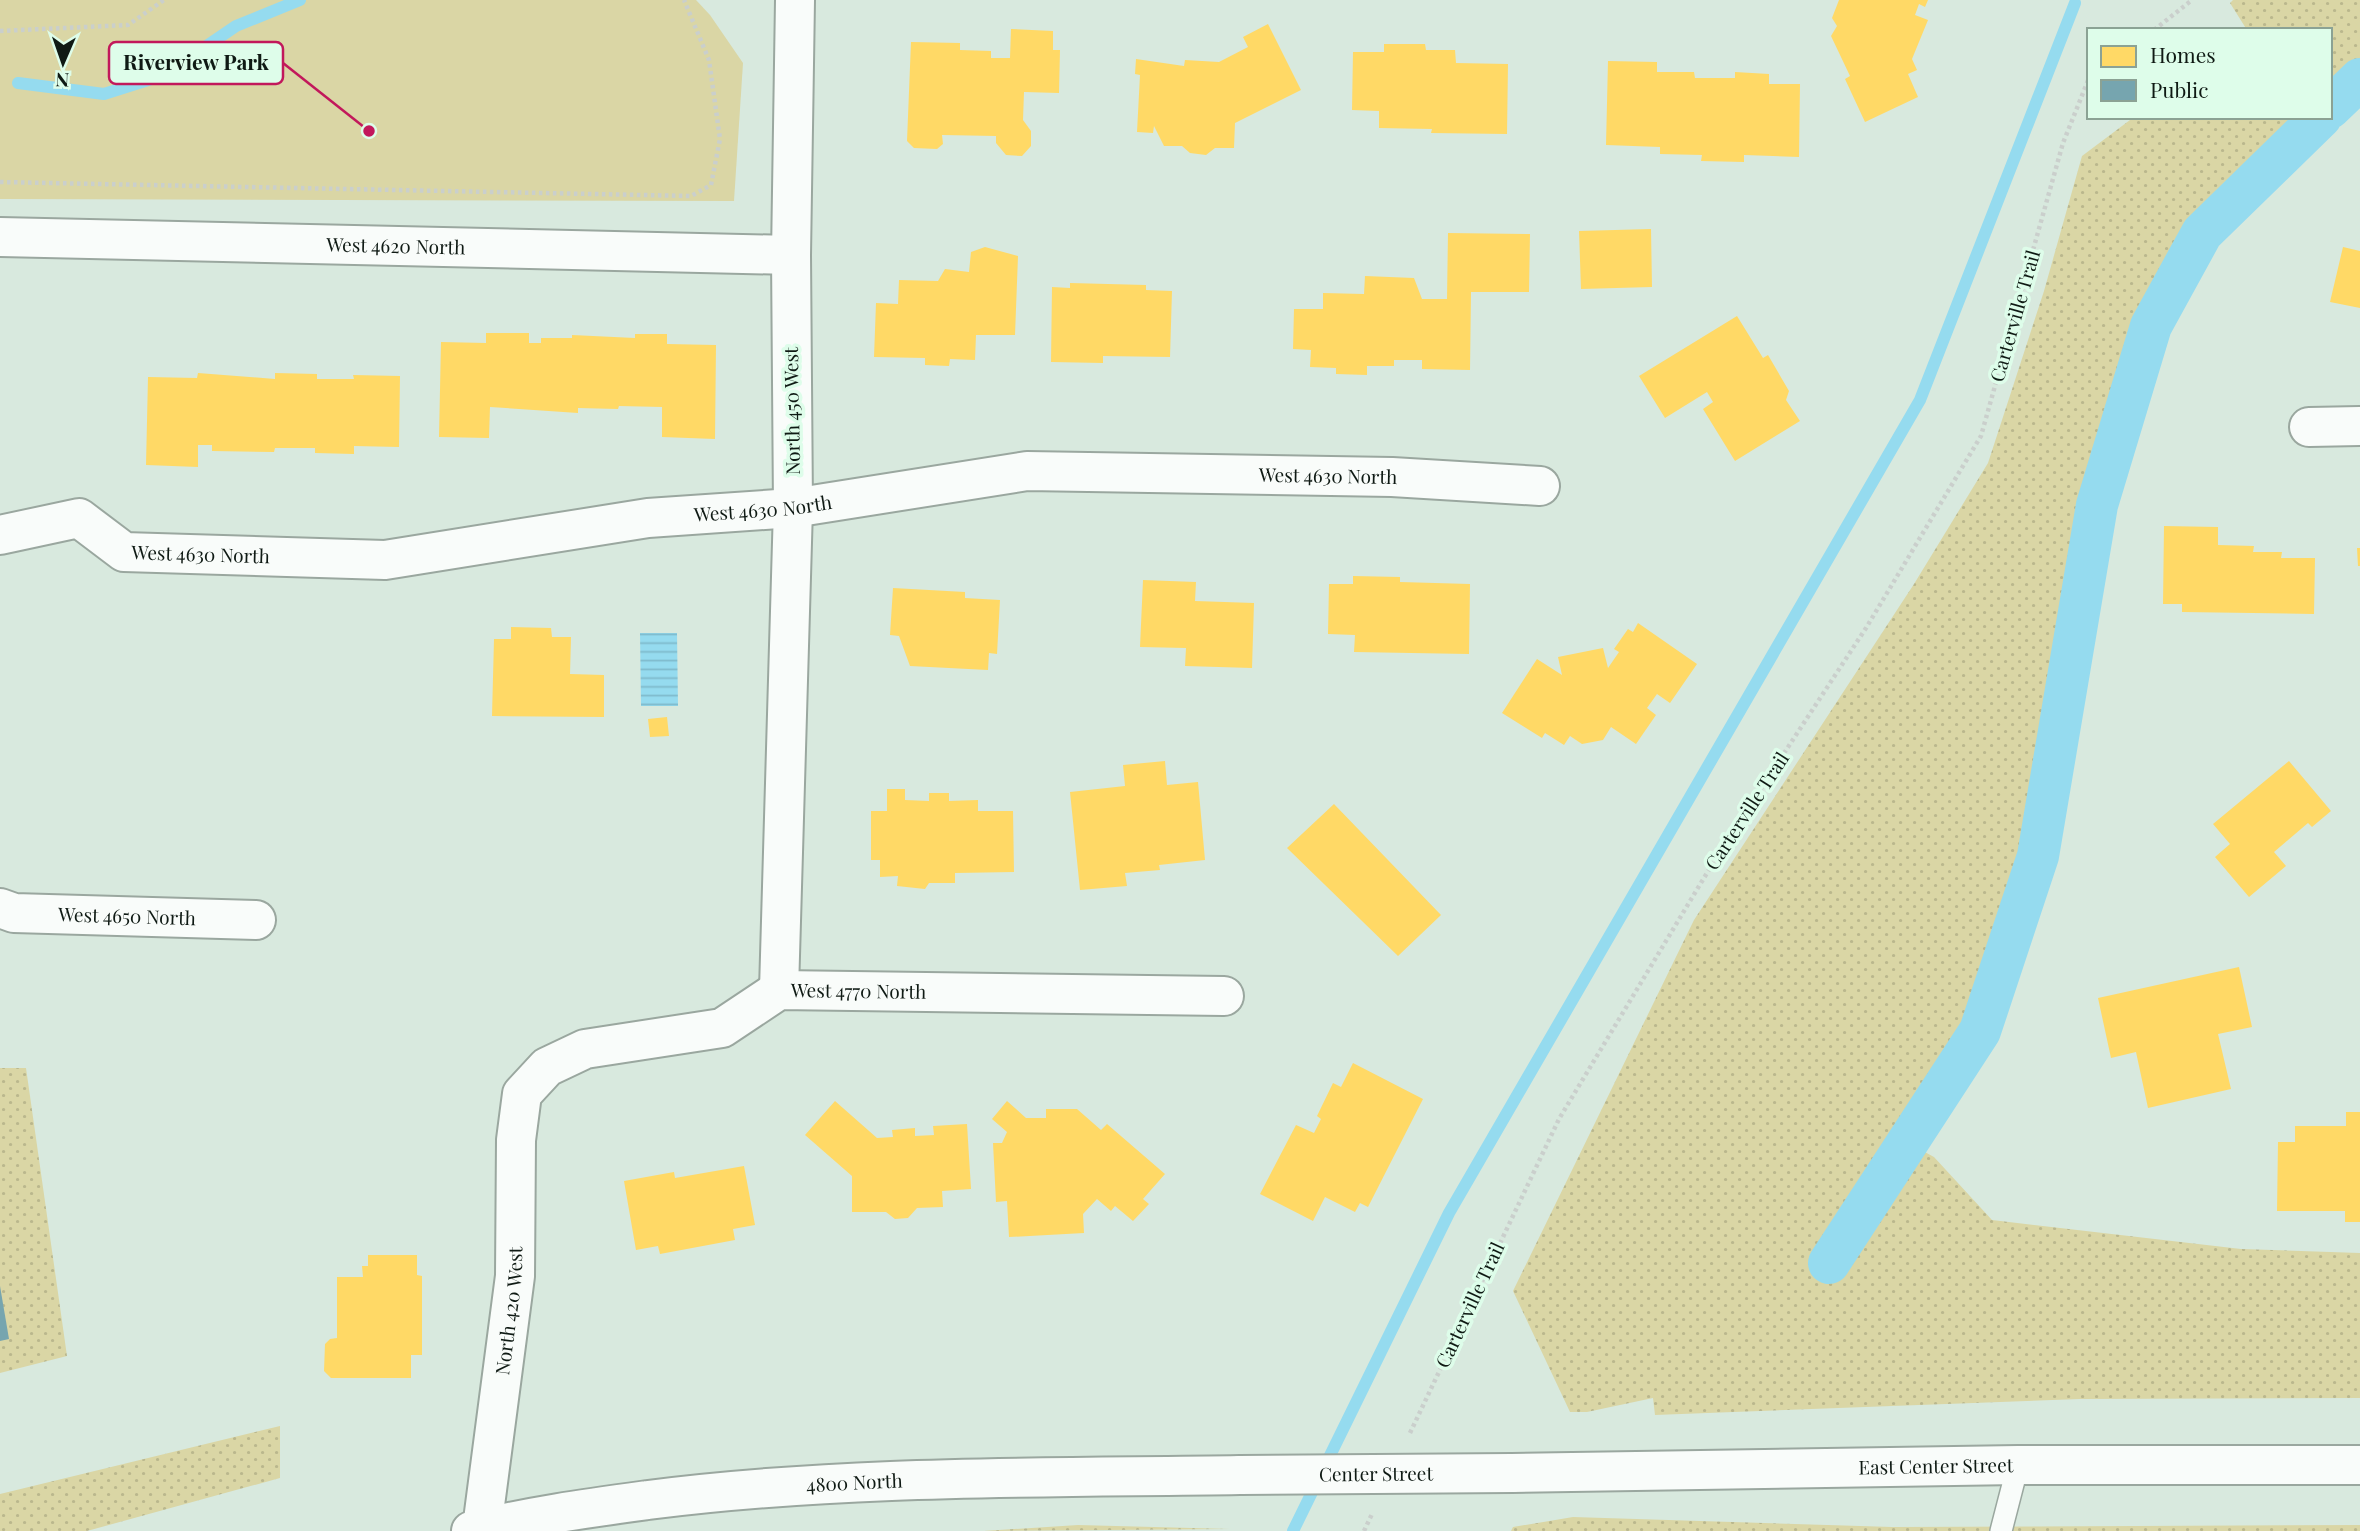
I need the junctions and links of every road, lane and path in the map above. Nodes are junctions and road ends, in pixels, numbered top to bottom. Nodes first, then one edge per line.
1 (164, 0) edge
2 (684, 0) edge
3 (795, 0) edge
4 (2192, 0) edge
5 (2157, 28) edge
6 (0, 31) edge
7 (2087, 83) edge
8 (0, 183) edge
9 (0, 237) edge
10 (790, 255) junction
11 (2309, 426) dead end
12 (2360, 426) edge
13 (1541, 486) dead end
14 (793, 508) junction
15 (0, 535) edge
16 (0, 908) edge
17 (256, 920) dead end
18 (779, 990) junction
19 (1224, 996) dead end
20 (522, 1094) joint
21 (1405, 1444) dead end
22 (2018, 1465) junction
23 (2360, 1465) edge
24 (1512, 1474) joint
25 (1240, 1475) joint
26 (1376, 1506) dead end
27 (476, 1530) edge
28 (1364, 1531) edge
29 (2001, 1531) edge

1 - 6 path
2 - 8 path
3 - 10 street, North 450 West
4 - 5 path
7 - 21 path, Carterville Trail
9 - 10 street, West 4620 North
10 - 14 street, North 450 West
11 - 12 street
13 - 14 street, West 4630 North
14 - 15 street, West 4630 North
14 - 18 street, North 450 West
16 - 17 street, West 4650 North
18 - 19 street, West 4770 North
18 - 20 street, West 4770 North
20 - 27 street, North 420 West
22 - 23 street, East Center Street
22 - 24 street, East Center Street
22 - 29 lane
24 - 25 street, Center Street, bridge
25 - 27 street, 4800 North
26 - 28 path

